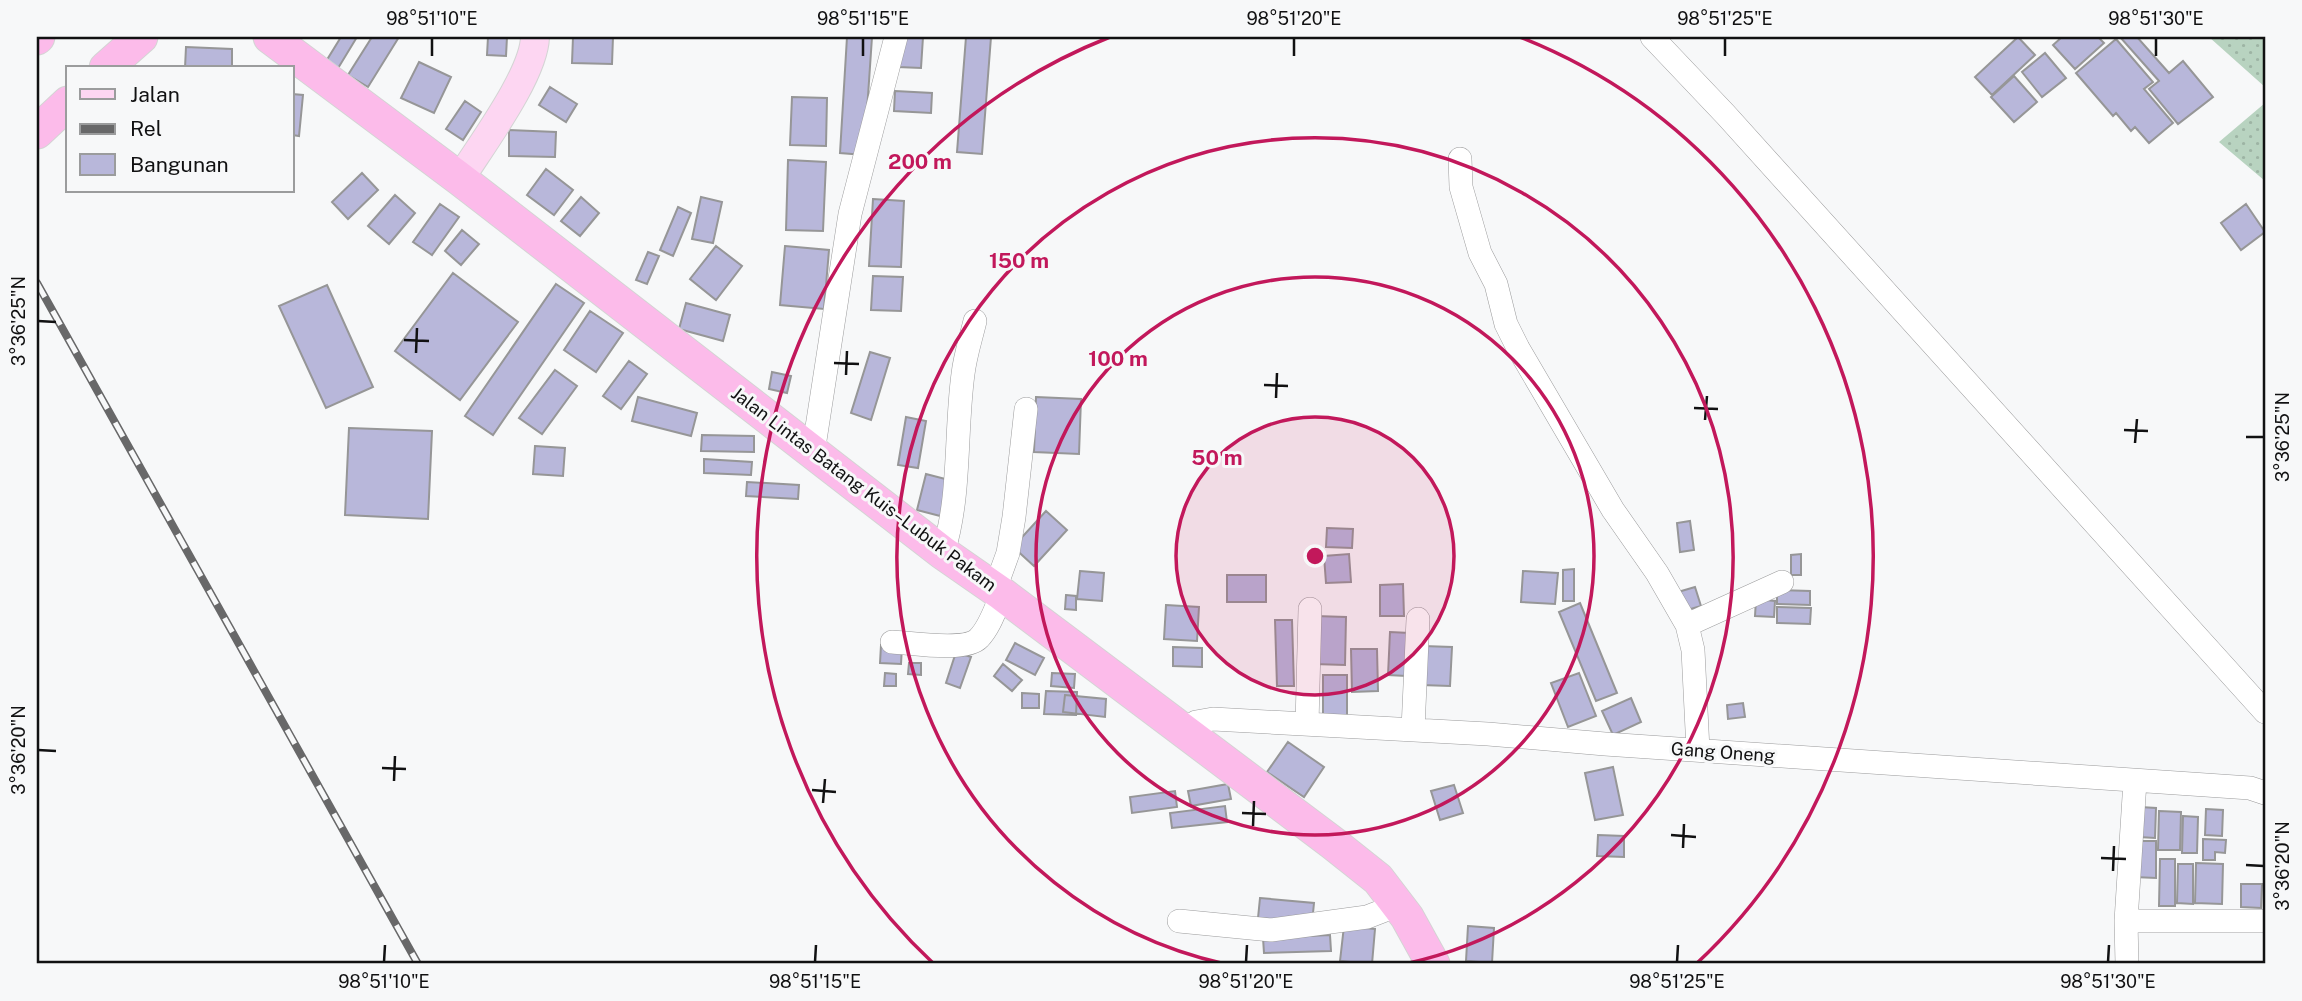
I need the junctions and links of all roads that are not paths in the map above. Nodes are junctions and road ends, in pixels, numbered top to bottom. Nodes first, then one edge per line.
1 (141, 37) edge
2 (270, 37) edge
3 (535, 37) edge
4 (896, 37) edge
5 (1652, 37) edge
6 (109, 66) edge
7 (66, 105) edge
8 (37, 132) edge
9 (1460, 159) dead end
10 (460, 179) junction
11 (975, 321) dead end
12 (1026, 409) dead end
13 (813, 453) junction
14 (943, 553) junction
15 (1782, 582) dead end
16 (999, 591) junction
17 (1310, 609) dead end
18 (1418, 619) dead end
19 (1688, 625) junction
20 (892, 642) dead end
21 (2265, 712) edge
22 (1307, 724) junction
23 (1413, 729) junction
24 (1183, 730) junction
25 (1698, 750) junction
26 (2135, 781) junction
27 (2265, 793) edge
28 (1398, 905) junction
29 (1179, 921) dead end
30 (2126, 921) junction
31 (2265, 921) edge
32 (1433, 964) edge
33 (2127, 964) edge

1 - 6 highway
2 - 10 highway, Jalan Lintas Batang Kuis–Lubuk Pakam
3 - 10 main road
4 - 13 street
5 - 21 street
7 - 8 highway
9 - 19 street
10 - 13 highway, Jalan Lintas Batang Kuis–Lubuk Pakam
11 - 14 street
12 - 16 street
13 - 14 highway, Jalan Lintas Batang Kuis–Lubuk Pakam
14 - 16 highway, Jalan Lintas Batang Kuis–Lubuk Pakam
15 - 19 street
16 - 20 street
16 - 24 highway, Jalan Lintas Batang Kuis–Lubuk Pakam
17 - 22 street
18 - 23 street
19 - 25 street
22 - 23 street, Gang Oneng
22 - 24 street, Gang Oneng
23 - 25 street, Gang Oneng
24 - 28 highway, Jalan Lintas Batang Kuis–Lubuk Pakam
25 - 26 street, Gang Oneng
26 - 27 street, Gang Oneng
26 - 30 street
28 - 29 street
28 - 32 highway, Jalan Lintas Batang Kuis–Lubuk Pakam
30 - 31 street
30 - 33 street

